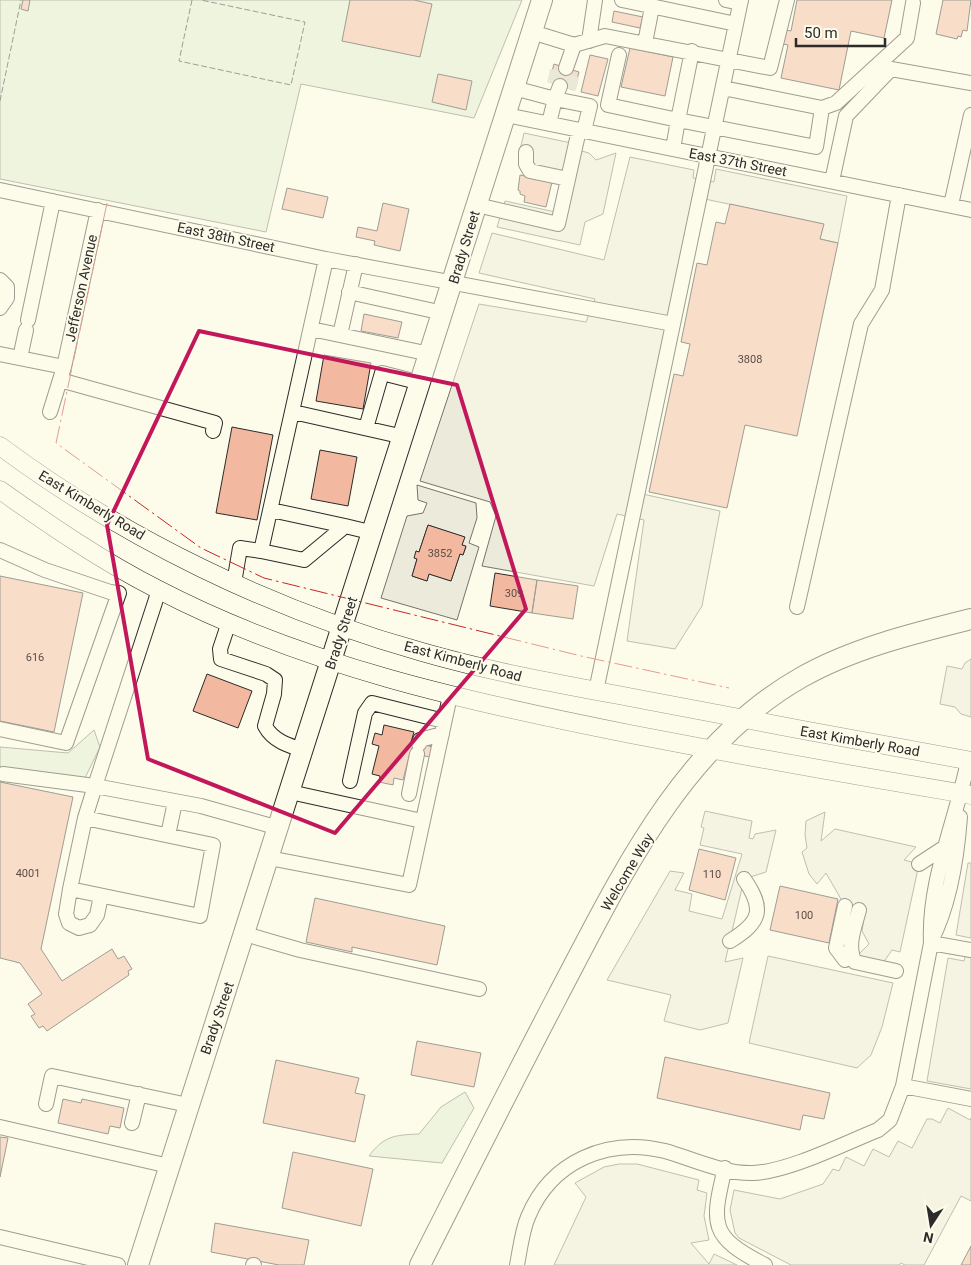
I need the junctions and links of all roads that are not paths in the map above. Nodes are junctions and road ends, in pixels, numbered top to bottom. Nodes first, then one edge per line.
1 (542, 0) edge
2 (595, 0) edge
3 (622, 0) edge
4 (726, 0) edge
5 (787, 0) edge
6 (740, 2) edge
7 (914, 3) dead end
8 (652, 7) junction
9 (736, 24) junction
10 (532, 32) junction
11 (589, 41) junction
12 (645, 43) junction
13 (572, 49) junction
14 (692, 51) junction
15 (619, 55) dead end
16 (729, 58) junction
17 (566, 68) tunnel mouth
18 (971, 83) edge
19 (514, 88) junction
20 (723, 88) junction
21 (559, 91) junction
22 (822, 108) junction
23 (506, 114) junction
24 (971, 116) edge
25 (678, 120) junction
26 (549, 124) junction
27 (715, 128) junction
28 (582, 130) junction
29 (673, 149) junction
30 (526, 152) dead end
31 (709, 156) junction
32 (568, 179) junction
33 (832, 181) junction
34 (0, 190) edge
35 (899, 195) junction
36 (53, 201) junction
37 (477, 205) junction
38 (951, 205) junction
39 (98, 210) junction
40 (971, 210) edge
41 (326, 259) junction
42 (356, 264) junction
43 (0, 280) edge
44 (453, 283) junction
45 (349, 292) junction
46 (0, 308) edge
47 (443, 313) junction
48 (673, 324) junction
49 (311, 329) junction
50 (340, 334) junction
51 (0, 354) edge
52 (430, 354) junction
53 (20, 358) junction
54 (62, 374) junction
55 (421, 383) junction
56 (50, 412) dead end
57 (292, 412) junction
58 (366, 428) junction
59 (213, 431) dead end
60 (404, 437) junction
61 (0, 446) edge
62 (0, 490) edge
63 (271, 510) junction
64 (345, 526) junction
65 (374, 533) junction
66 (0, 550) edge
67 (261, 551) junction
68 (234, 583) junction
69 (159, 590) junction
70 (797, 607) dead end
71 (971, 619) edge
72 (229, 622) junction
73 (344, 626) junction
74 (332, 662) junction
75 (596, 691) junction
76 (450, 696) junction
77 (743, 719) junction
78 (443, 727) junction
79 (0, 728) edge
80 (712, 749) junction
81 (304, 750) junction
82 (970, 761) edge
83 (3, 774) dead end
84 (350, 781) dead end
85 (95, 786) junction
86 (290, 792) junction
87 (409, 794) dead end
88 (966, 795) edge
89 (175, 802) junction
90 (85, 818) junction
91 (422, 821) junction
92 (279, 828) junction
93 (168, 836) junction
94 (945, 847) junction
95 (269, 858) junction
96 (919, 864) dead end
97 (744, 879) dead end
98 (70, 889) junction
99 (101, 896) junction
100 (245, 934) junction
101 (730, 941) dead end
102 (931, 943) junction
103 (971, 950) edge
104 (850, 961) junction
105 (896, 971) dead end
106 (479, 989) dead end
107 (903, 1086) junction
108 (139, 1094) junction
109 (971, 1099) edge
110 (46, 1104) dead end
111 (188, 1105) junction
112 (132, 1123) dead end
113 (0, 1127) edge
114 (169, 1166) junction
115 (725, 1168) junction
116 (0, 1237) edge
117 (118, 1265) edge
118 (138, 1265) edge
119 (420, 1265) edge
120 (517, 1265) edge
121 (765, 1265) edge

1 - 10 highway, Brady Street
2 - 11 street
3 - 8 street
4 - 6 street
5 - 16 street
6 - 9 street
7 - 22 street
8 - 9 street
8 - 12 street
9 - 16 street
10 - 13 street
10 - 19 highway, Brady Street
11 - 12 street
11 - 13 street
12 - 14 street
13 - 17 street
14 - 16 street
14 - 25 street
15 - 25 street
16 - 20 street
18 - 33 street
19 - 21 street
19 - 23 highway, Brady Street
20 - 22 street
20 - 27 street
21 - 26 street
21 - 28 street
22 - 27 street
23 - 26 street, East 37th Street
23 - 37 highway, Brady Street
24 - 38 street
25 - 27 street
25 - 29 street
26 - 28 street, East 37th Street
27 - 31 street
28 - 29 street, East 37th Street
28 - 32 street
29 - 31 street, East 37th Street
30 - 32 street
31 - 33 street, East 37th Street
31 - 48 street
32 - 37 street
33 - 35 street, East 37th Street
34 - 36 street, East 38th Street
35 - 38 street, East 37th Street
35 - 70 street
36 - 39 street, East 38th Street
36 - 53 street
37 - 44 highway, Brady Street
38 - 40 street, East 37th Street
39 - 41 street, East 38th Street
39 - 54 street, Jefferson Avenue
41 - 42 street, East 38th Street
41 - 49 street
42 - 44 street, East 38th Street
42 - 45 street
43 - 46 street
44 - 47 highway, Brady Street
44 - 48 street, East 38th Street
45 - 47 street
45 - 50 street
47 - 52 highway, Brady Street
48 - 75 street
49 - 50 street
49 - 57 street
50 - 52 street
51 - 53 street
52 - 55 highway, Brady Street
53 - 54 street
54 - 56 street, Jefferson Avenue
54 - 59 street
55 - 58 street
55 - 60 highway, Brady Street
57 - 58 street
57 - 63 street
58 - 60 street
60 - 65 highway, Brady Street
61 - 68 main road, East Kimberly Road
62 - 69 main road
63 - 64 street
63 - 67 street
64 - 65 street
64 - 67 street
65 - 73 highway, Brady Street
66 - 79 street
67 - 68 street
68 - 73 main road, East Kimberly Road
69 - 72 main road
69 - 85 street
71 - 77 highway, Welcome Way
72 - 74 main road
72 - 81 street
73 - 74 highway, Brady Street
73 - 75 main road, East Kimberly Road
74 - 76 main road
74 - 81 highway, Brady Street
75 - 77 main road, East Kimberly Road
76 - 78 street
76 - 80 main road
77 - 80 highway, Welcome Way
77 - 82 main road, East Kimberly Road
78 - 84 street
78 - 87 street
78 - 91 street
80 - 88 main road
80 - 119 highway, Welcome Way
81 - 86 highway, Brady Street
82 - 88 street
83 - 85 street
85 - 89 street
85 - 90 street
86 - 91 street
86 - 92 highway, Brady Street
88 - 94 street
88 - 102 street
89 - 92 street
89 - 93 street
90 - 93 street
90 - 98 street
91 - 95 street
92 - 95 highway, Brady Street
93 - 99 street
94 - 96 street
94 - 102 street
95 - 100 highway, Brady Street
97 - 101 street
98 - 99 street
98 - 99 street
100 - 106 street
100 - 111 highway, Brady Street
102 - 103 street
102 - 107 street
104 - 104 street
104 - 105 street
107 - 109 street
107 - 115 street
108 - 110 street
108 - 111 street
108 - 112 street
111 - 114 highway, Brady Street
113 - 114 street
114 - 118 highway, Brady Street
115 - 120 street
115 - 121 street
116 - 117 street

